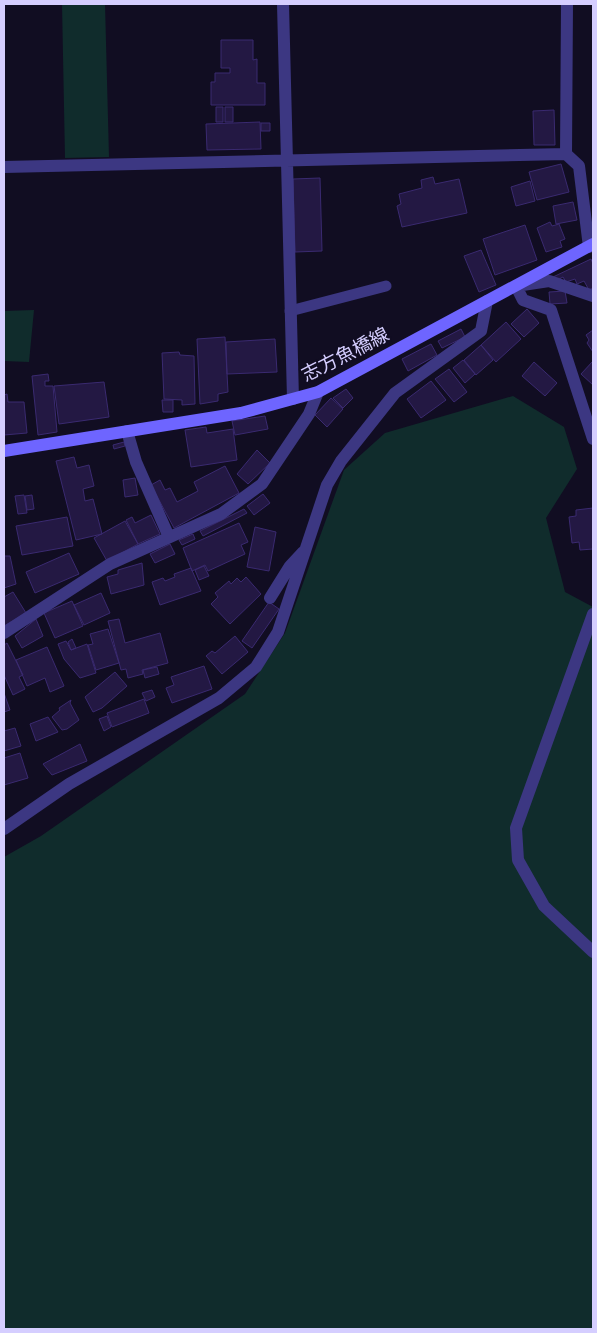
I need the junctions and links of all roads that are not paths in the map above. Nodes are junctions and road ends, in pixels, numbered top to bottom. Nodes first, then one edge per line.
1 (283, 4) edge
2 (567, 4) edge
3 (566, 154) junction
4 (286, 160) junction
5 (4, 166) edge
6 (591, 245) edge
7 (386, 286) dead end
8 (516, 286) junction
9 (593, 296) edge
10 (487, 301) junction
11 (290, 311) junction
12 (318, 392) junction
13 (293, 400) junction
14 (127, 431) junction
15 (593, 438) edge
16 (4, 450) edge
17 (170, 537) junction
18 (306, 547) junction
19 (270, 598) dead end
20 (593, 614) edge
21 (4, 633) edge
22 (4, 829) edge
23 (593, 952) edge

1 - 4 street
2 - 3 street
3 - 4 street
3 - 6 street
4 - 5 street
4 - 11 street
6 - 8 main road, 志方魚橋線
7 - 11 lane
8 - 9 street
8 - 10 main road, 志方魚橋線
8 - 15 street
10 - 12 main road, 志方魚橋線
10 - 18 street
11 - 13 street
12 - 13 main road, 志方魚橋線
12 - 17 street
13 - 14 main road, 志方魚橋線
14 - 16 main road, 志方魚橋線
14 - 17 street
17 - 21 street
18 - 19 street
18 - 22 street
20 - 23 street

